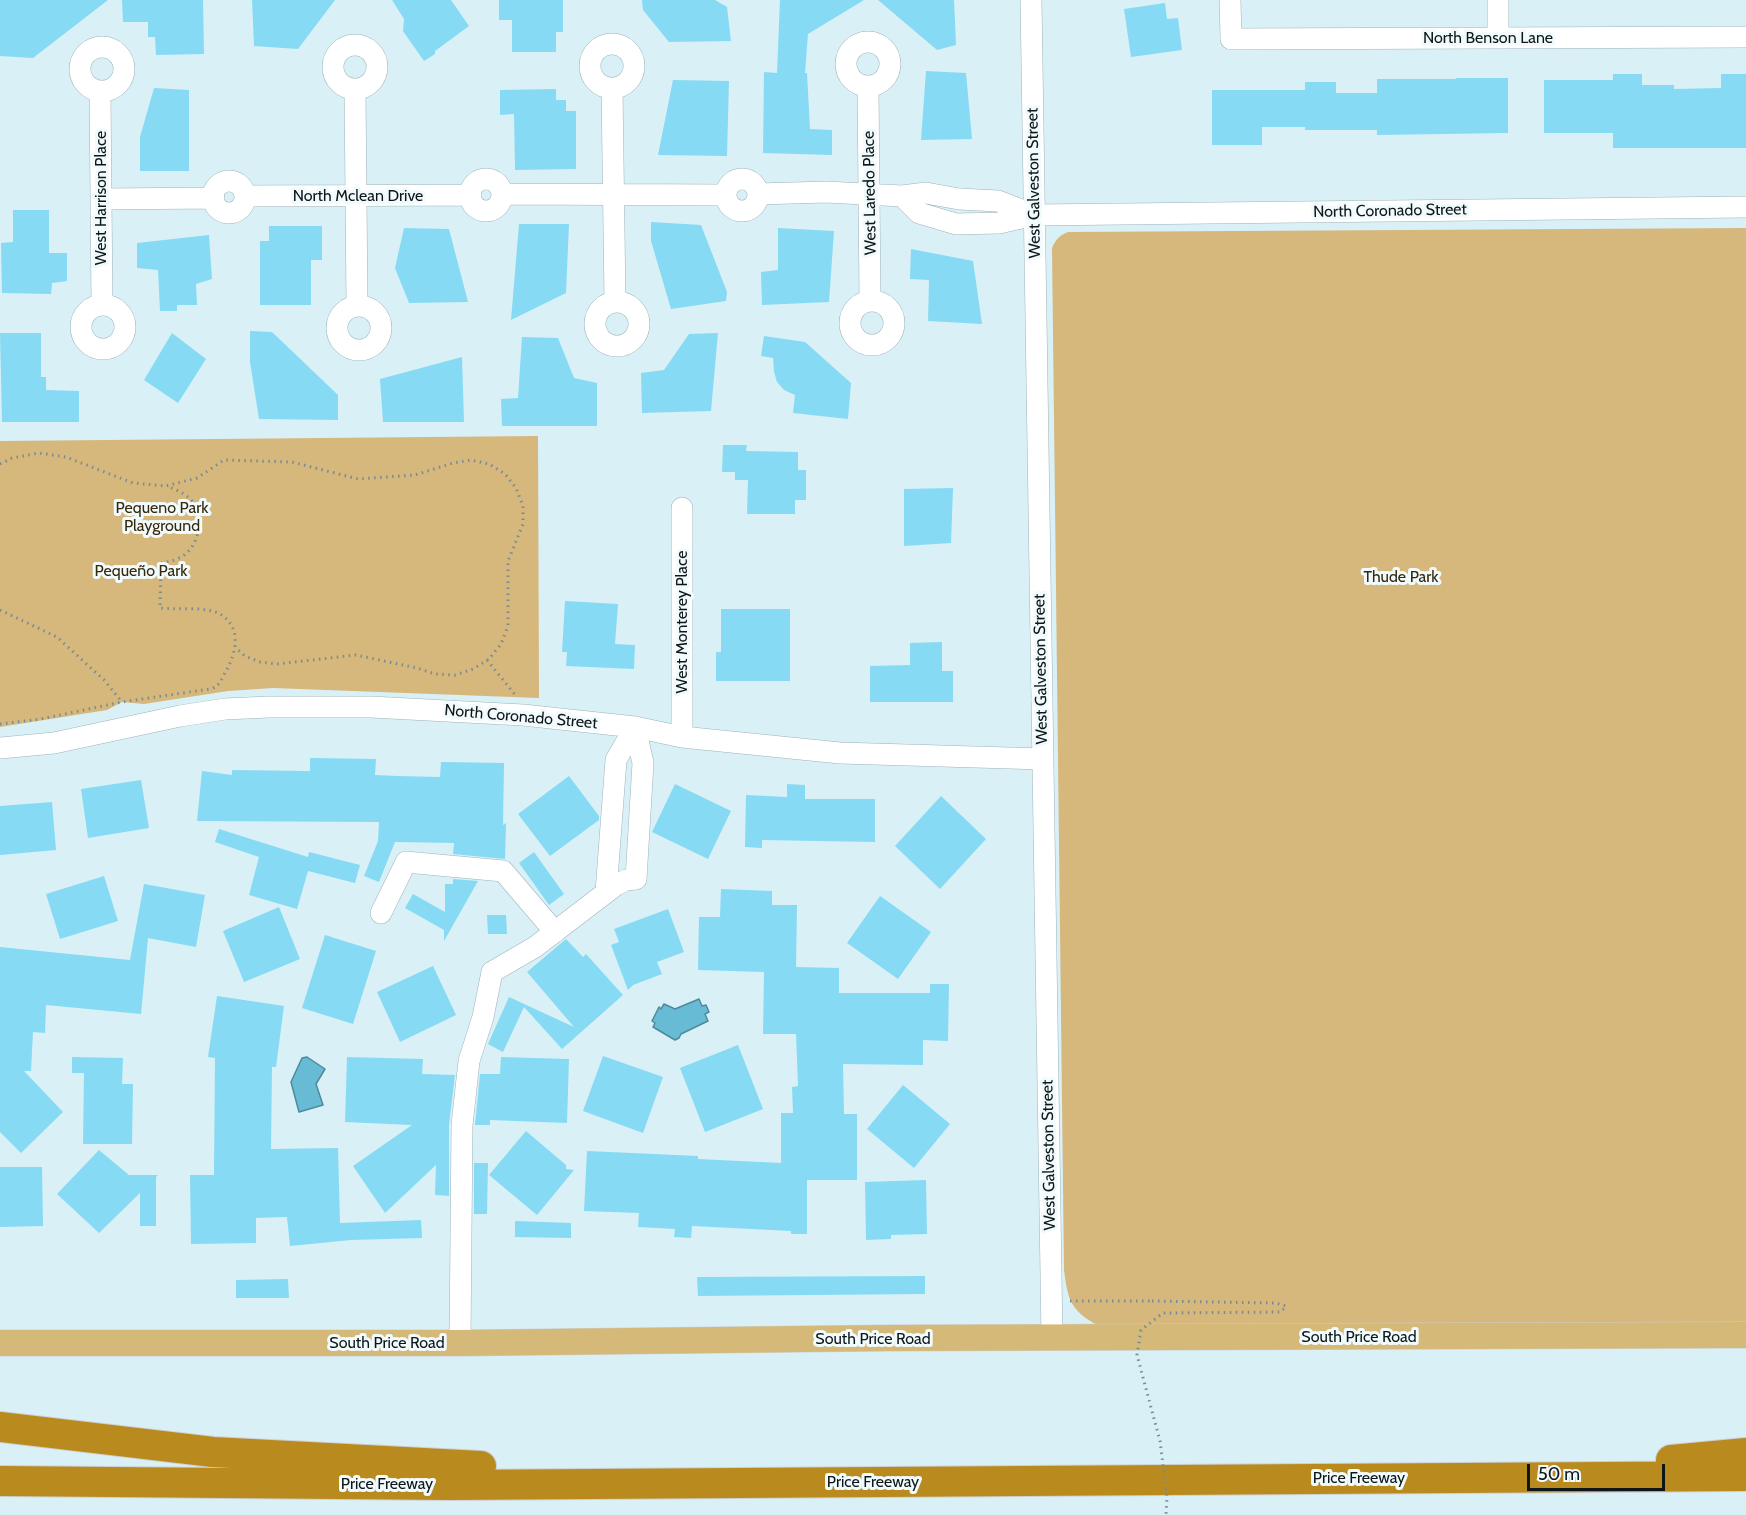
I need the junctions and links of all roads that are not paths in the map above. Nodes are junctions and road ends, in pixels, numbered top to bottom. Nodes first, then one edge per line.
1 (1031, 0) edge
2 (1230, 0) edge
3 (1498, 0) edge
4 (1746, 37) edge
5 (1498, 38) junction
6 (868, 86) dead end
7 (612, 88) dead end
8 (356, 90) dead end
9 (100, 92) dead end
10 (870, 194) junction
11 (614, 195) junction
12 (357, 196) junction
13 (902, 196) junction
14 (101, 199) junction
15 (959, 199) junction
16 (1746, 207) edge
17 (1034, 215) junction
18 (956, 224) junction
19 (615, 301) dead end
20 (870, 301) dead end
21 (102, 305) dead end
22 (357, 305) dead end
23 (682, 508) dead end
24 (634, 727) junction
25 (682, 737) junction
26 (0, 748) edge
27 (1043, 759) junction
28 (606, 892) junction
29 (381, 913) dead end
30 (555, 932) junction
31 (1746, 1335) edge
32 (1052, 1338) junction
33 (0, 1343) edge
34 (460, 1343) junction
35 (0, 1427) edge
36 (1746, 1453) edge
37 (1746, 1476) edge
38 (1547, 1477) junction
39 (0, 1481) edge
40 (727, 1482) junction

1 - 17 street, West Galveston Street
2 - 5 street, North Benson Lane
3 - 5 street
4 - 5 street, North Benson Lane
6 - 10 street, West Laredo Place
7 - 11 street
8 - 12 street
9 - 14 street, West Harrison Place
10 - 11 street, North Mclean Drive
10 - 13 street, North Mclean Drive
10 - 20 street, West Laredo Place
11 - 12 street, North Mclean Drive
11 - 19 street
12 - 14 street, North Mclean Drive
12 - 22 street
13 - 15 street, North Mclean Drive
13 - 18 street
14 - 21 street, West Harrison Place
15 - 17 street, North Mclean Drive
15 - 18 street
16 - 17 street, North Coronado Street
17 - 18 street
17 - 27 street, West Galveston Street
23 - 25 street, West Monterey Place
24 - 25 street, North Coronado Street
24 - 26 street, North Coronado Street
24 - 28 street
24 - 28 street
25 - 27 street, North Coronado Street
27 - 32 street, West Galveston Street
28 - 30 street
29 - 30 street
30 - 34 street
31 - 32 main road, South Price Road
32 - 34 main road, South Price Road
33 - 34 main road, South Price Road
35 - 40 highway
36 - 38 highway
37 - 38 highway, Price Freeway
38 - 40 highway, Price Freeway
39 - 40 highway, Price Freeway

